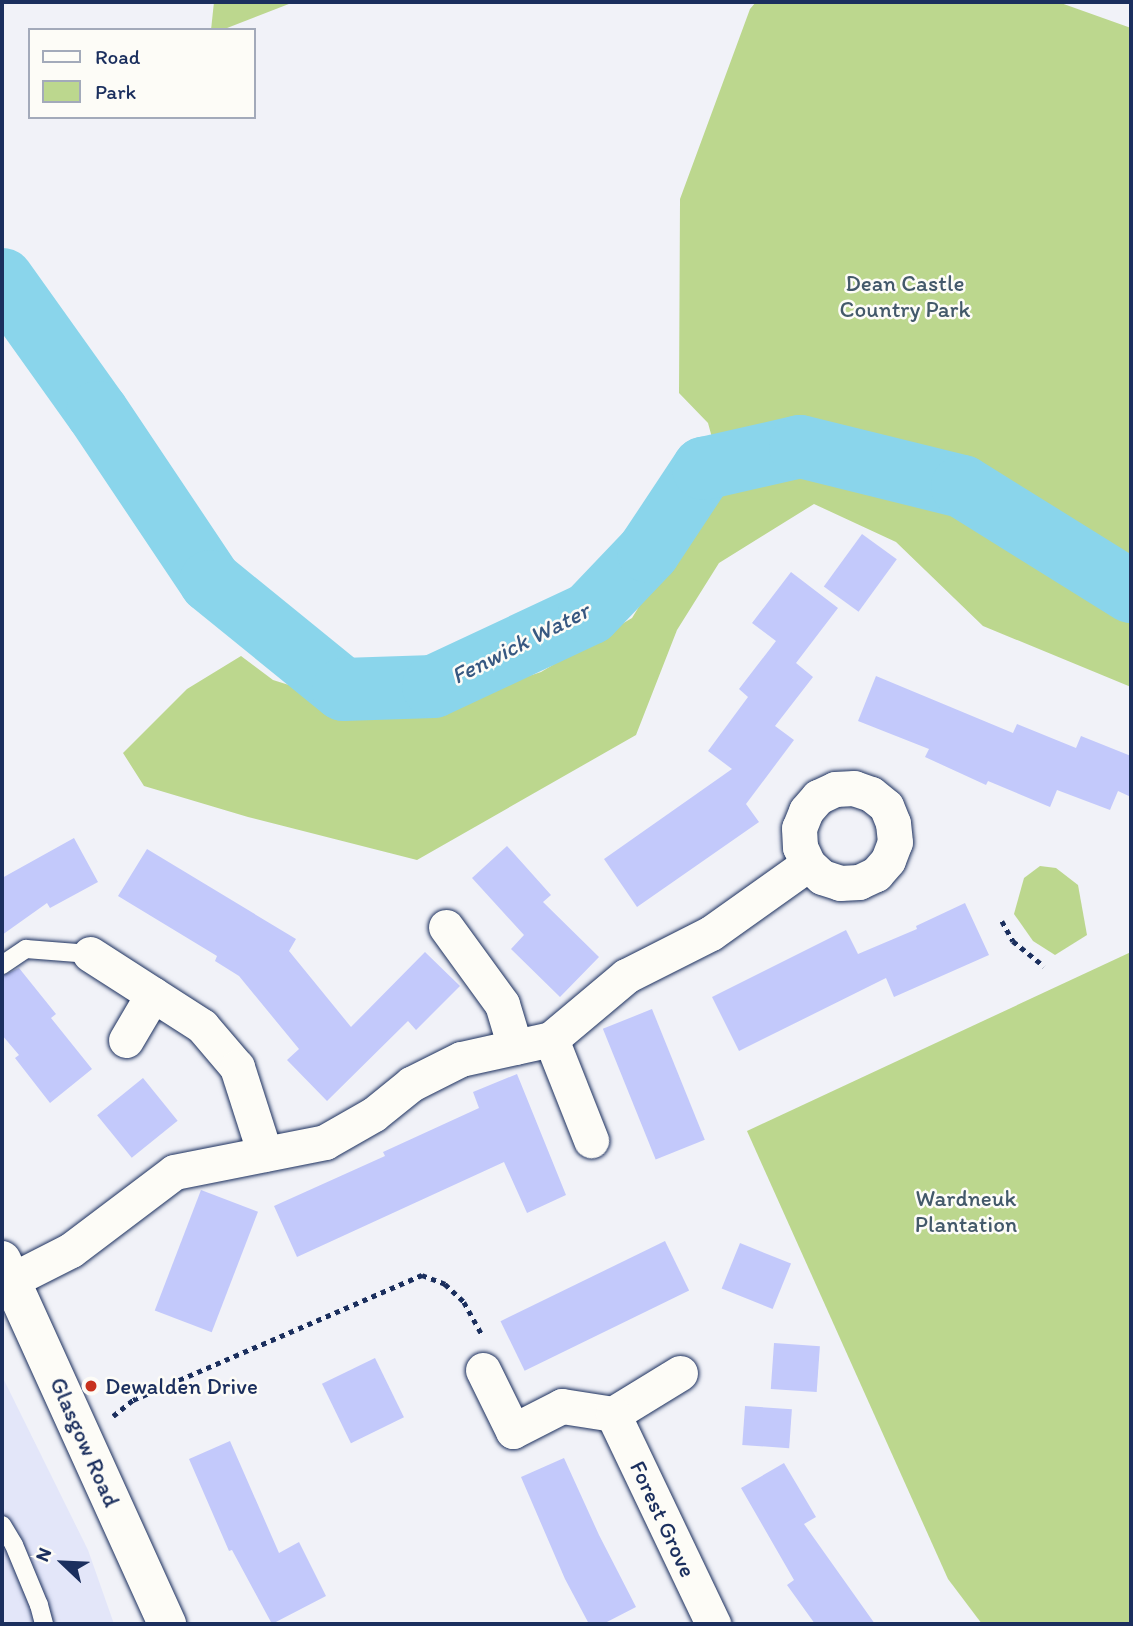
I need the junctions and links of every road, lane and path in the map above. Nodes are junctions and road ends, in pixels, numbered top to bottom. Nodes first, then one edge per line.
1 (808, 864) dead end
2 (1002, 921) dead end
3 (446, 927) dead end
4 (90, 954) joint
5 (2, 965) edge
6 (1044, 966) dead end
7 (153, 995) junction
8 (551, 1039) junction
9 (126, 1040) dead end
10 (515, 1047) junction
11 (590, 1140) dead end
12 (265, 1154) junction
13 (7, 1270) edge
14 (483, 1370) joint
15 (680, 1373) dead end
16 (613, 1414) junction
17 (84, 1439) junction
18 (2, 1525) edge
19 (44, 1624) edge
20 (167, 1624) edge
21 (713, 1624) edge

1 - 8 street
2 - 6 path
3 - 10 street
4 - 5 lane
4 - 7 street
7 - 9 street
7 - 12 street
8 - 10 street
8 - 11 street
10 - 12 street
12 - 13 street
13 - 17 main road, Glasgow Road
14 - 16 street
14 - 17 path
15 - 16 street
16 - 21 street, Forest Grove
17 - 20 main road, Glasgow Road
18 - 19 lane

